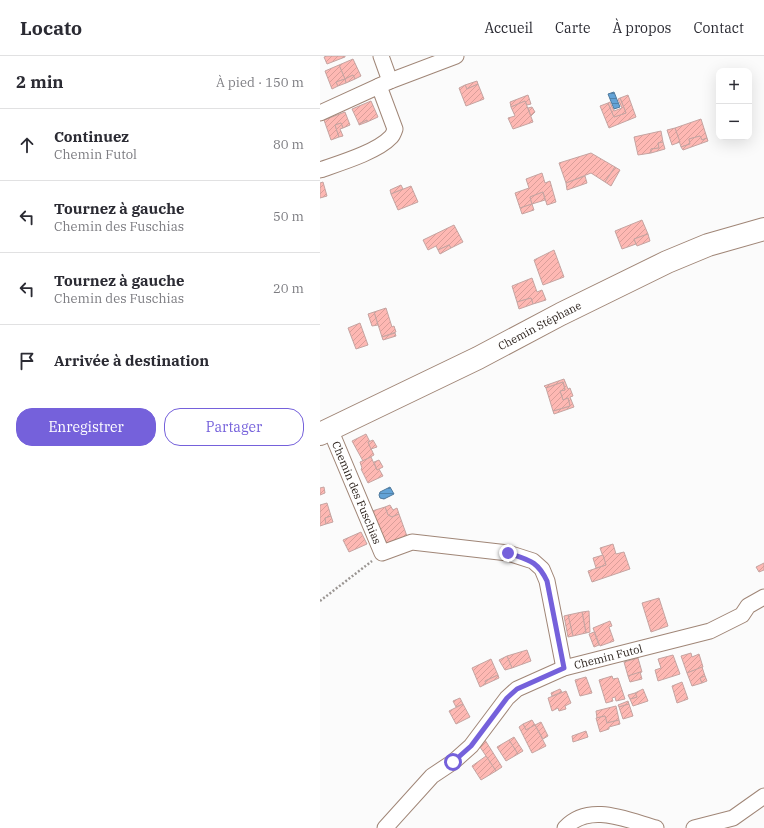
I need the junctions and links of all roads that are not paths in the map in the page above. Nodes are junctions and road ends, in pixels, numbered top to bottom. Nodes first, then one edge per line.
1 (381, 56) edge
2 (456, 56) edge
3 (385, 84) junction
4 (320, 113) edge
5 (320, 170) edge
6 (764, 229) edge
7 (325, 431) edge
8 (764, 597) edge
9 (564, 668) junction
10 (764, 796) edge
11 (385, 828) edge
12 (565, 828) edge
13 (656, 828) edge
14 (694, 828) edge

1 - 3 street
2 - 3 street
3 - 4 street
3 - 5 street
6 - 7 main road, Chemin Stéphane
7 - 9 street, Chemin des Fuschias
8 - 9 street, Chemin Futol
9 - 11 street, Chemin Futol
10 - 14 street
12 - 13 street

